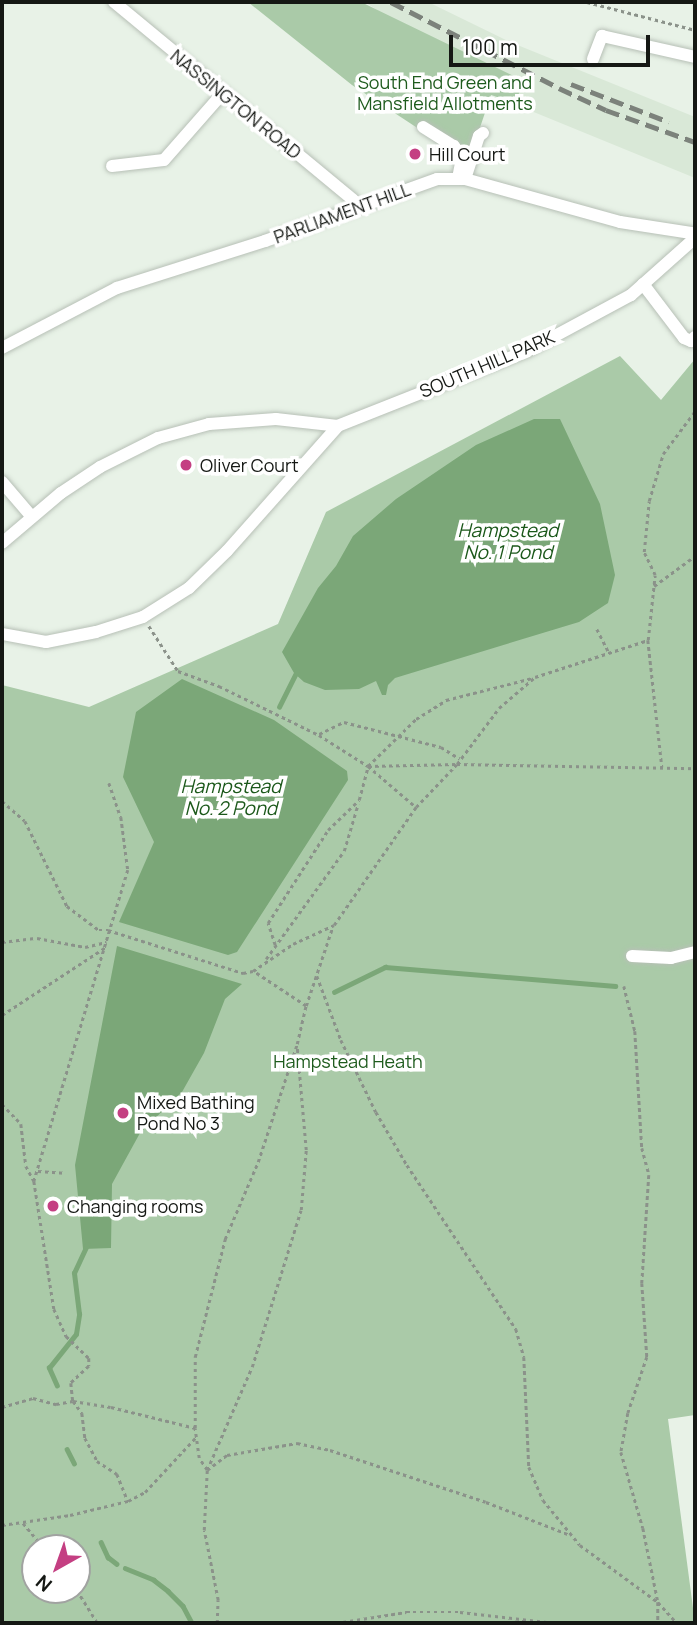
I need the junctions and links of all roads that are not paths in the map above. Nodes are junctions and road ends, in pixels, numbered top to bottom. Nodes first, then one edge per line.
1 (114, 2) edge
2 (695, 57) edge
3 (593, 59) dead end
4 (222, 94) junction
5 (423, 127) dead end
6 (483, 133) dead end
7 (112, 166) dead end
8 (462, 179) junction
9 (358, 206) junction
10 (695, 238) edge
11 (643, 284) junction
12 (695, 337) edge
13 (2, 348) edge
14 (338, 426) junction
15 (2, 482) edge
16 (31, 516) junction
17 (2, 543) edge
18 (2, 634) edge
19 (695, 952) edge
20 (632, 956) dead end

1 - 4 street, NASSINGTON ROAD
2 - 3 street
4 - 7 street
4 - 9 street, NASSINGTON ROAD
5 - 8 street
6 - 8 street
8 - 9 street, PARLIAMENT HILL
8 - 10 street, PARLIAMENT HILL
9 - 13 street, PARLIAMENT HILL
10 - 11 street, SOUTH HILL PARK
11 - 12 street
11 - 14 street, SOUTH HILL PARK
14 - 16 street
14 - 18 street
15 - 16 street
16 - 17 street
19 - 20 street

